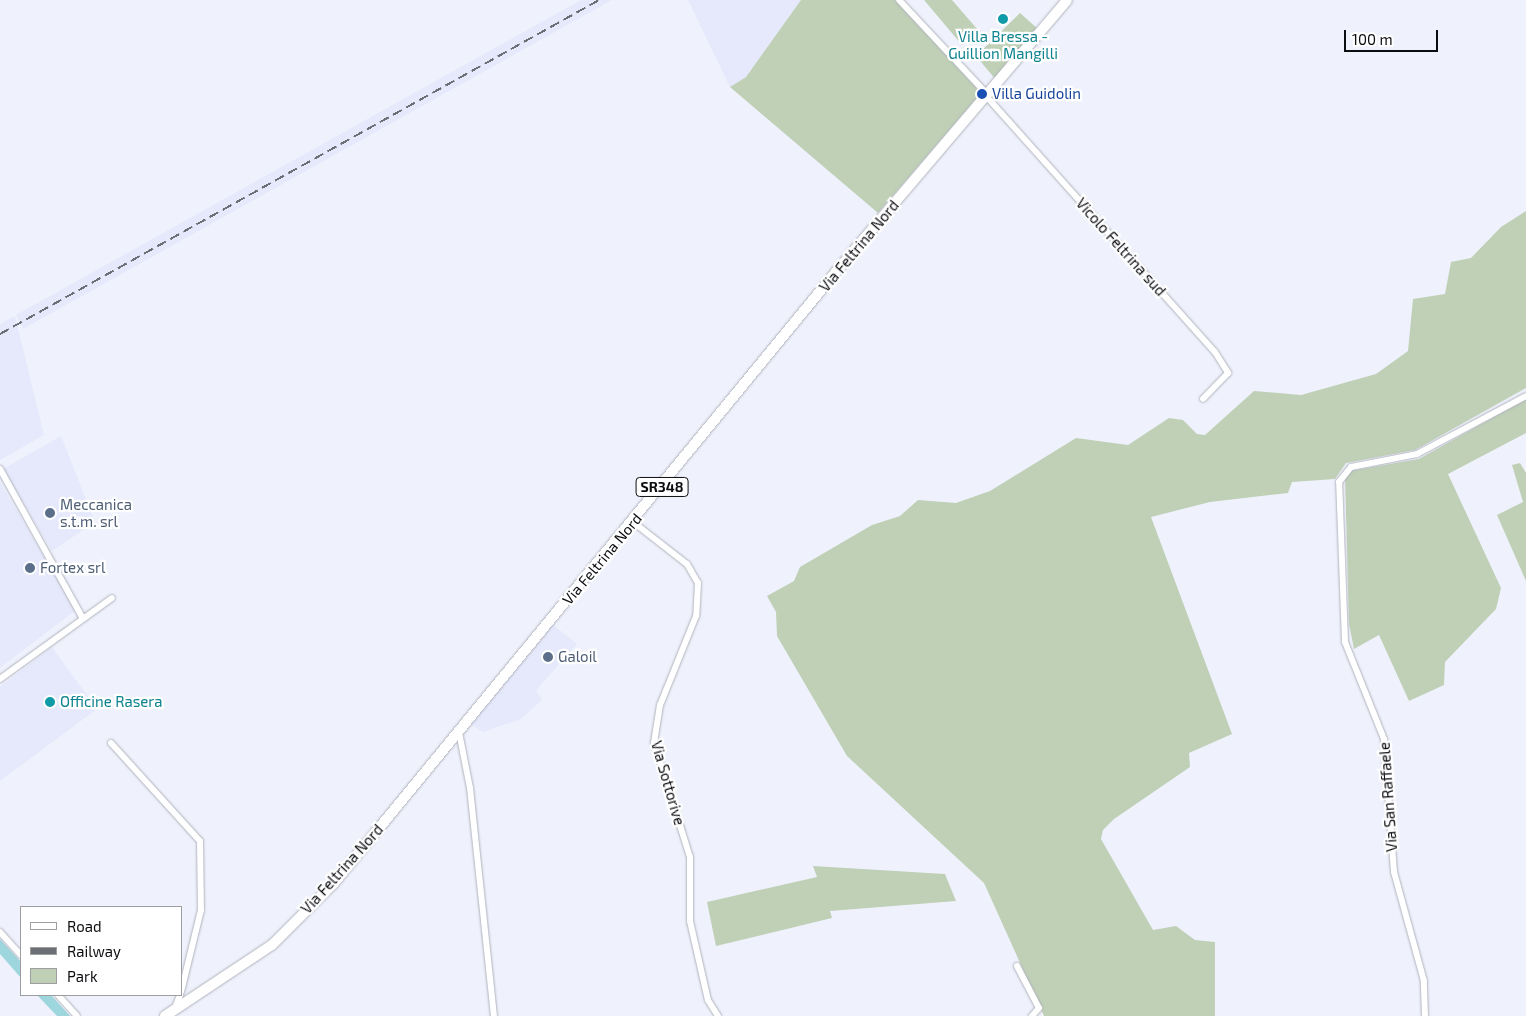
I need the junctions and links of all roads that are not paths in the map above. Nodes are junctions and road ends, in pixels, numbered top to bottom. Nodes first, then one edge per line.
1 (899, 0) edge
2 (1067, 0) edge
3 (987, 95) junction
4 (1526, 396) edge
5 (1203, 398) dead end
6 (0, 469) edge
7 (633, 522) junction
8 (112, 598) dead end
9 (83, 619) junction
10 (0, 679) edge
11 (459, 732) junction
12 (110, 743) dead end
13 (0, 932) edge
14 (20, 954) edge
15 (1017, 966) dead end
16 (182, 990) edge
17 (59, 996) edge
18 (180, 996) edge
19 (169, 1014) edge
20 (77, 1016) edge
21 (494, 1016) edge
22 (718, 1016) edge
23 (1032, 1016) edge
24 (1425, 1016) edge

1 - 3 street
2 - 3 main road, Via Feltrina Nord / SR348
3 - 5 street, Vicolo Feltrina sud
3 - 7 main road, Via Feltrina Nord / SR348
4 - 24 street, Via San Raffaele
6 - 9 street
7 - 11 main road, Via Feltrina Nord / SR348
7 - 22 street, Via Sottorive
8 - 9 street
9 - 10 street
11 - 19 main road, Via Feltrina Nord / SR348
11 - 21 street
12 - 16 street
13 - 14 street
15 - 23 street
17 - 20 street
18 - 19 street

